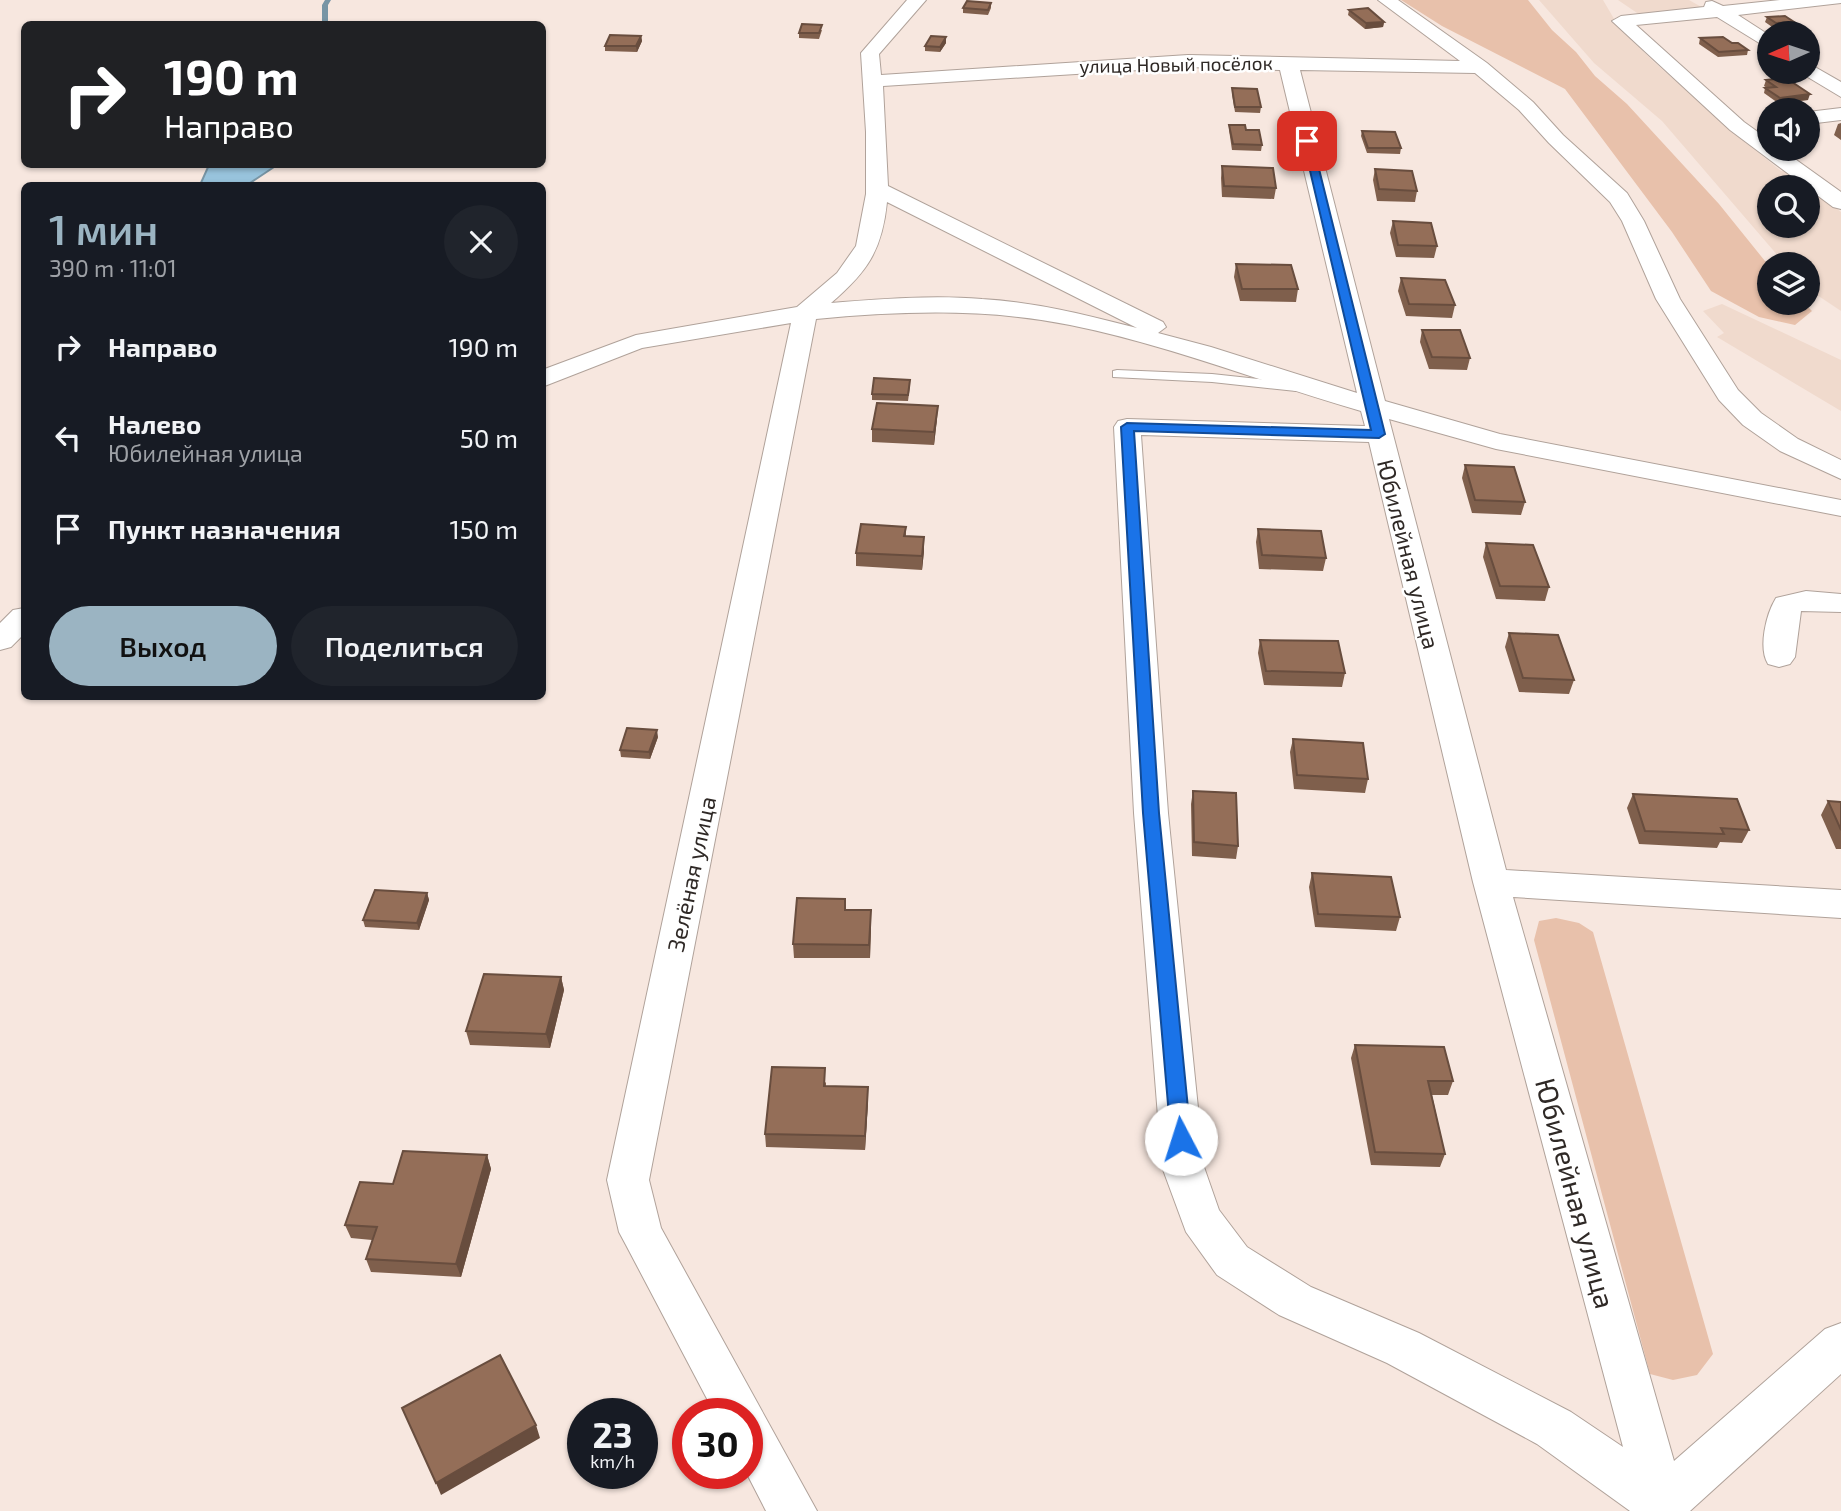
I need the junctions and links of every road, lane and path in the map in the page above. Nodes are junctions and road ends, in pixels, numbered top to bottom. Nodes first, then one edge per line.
1 (917, 0) edge
2 (1387, 0) edge
3 (1700, 0) edge
4 (1834, 0) edge
5 (1721, 11) junction
6 (1757, 35) edge
7 (1830, 60) dead end
8 (1820, 61) edge
9 (1288, 62) junction
10 (1480, 67) junction
11 (1820, 77) edge
12 (872, 81) junction
13 (1841, 90) edge
14 (1841, 114) edge
15 (1820, 117) edge
16 (1757, 124) edge
17 (1737, 126) junction
18 (876, 189) junction
19 (1841, 202) edge
20 (805, 313) junction
21 (1202, 352) junction
22 (1117, 374) dead end
23 (546, 377) edge
24 (1310, 388) junction
25 (1375, 420) junction
26 (1841, 471) edge
27 (1841, 508) edge
28 (1841, 603) edge
29 (21, 620) edge
30 (0, 640) edge
31 (1779, 657) dead end
32 (1491, 882) junction
33 (1841, 904) edge
34 (1841, 1344) edge
35 (731, 1398) edge
36 (763, 1456) edge
37 (1658, 1507) edge
38 (793, 1511) edge

1 - 12 street
2 - 10 street
3 - 5 street
4 - 5 street
5 - 6 street
5 - 17 street
7 - 8 street
9 - 10 street, улица Новый посёлок
9 - 12 street, улица Новый посёлок
9 - 25 street, Юбилейная улица
10 - 26 street
11 - 13 street
12 - 18 street
14 - 15 street
16 - 17 street
17 - 19 street
18 - 20 street
18 - 21 street
20 - 21 street
20 - 23 street
20 - 35 street, Зелёная улица
21 - 24 street
22 - 24 lane
24 - 25 street
25 - 27 street
25 - 32 street, Юбилейная улица
25 - 37 street
28 - 31 street
29 - 30 street
32 - 33 street
32 - 37 street, Юбилейная улица
34 - 37 street
36 - 38 street

